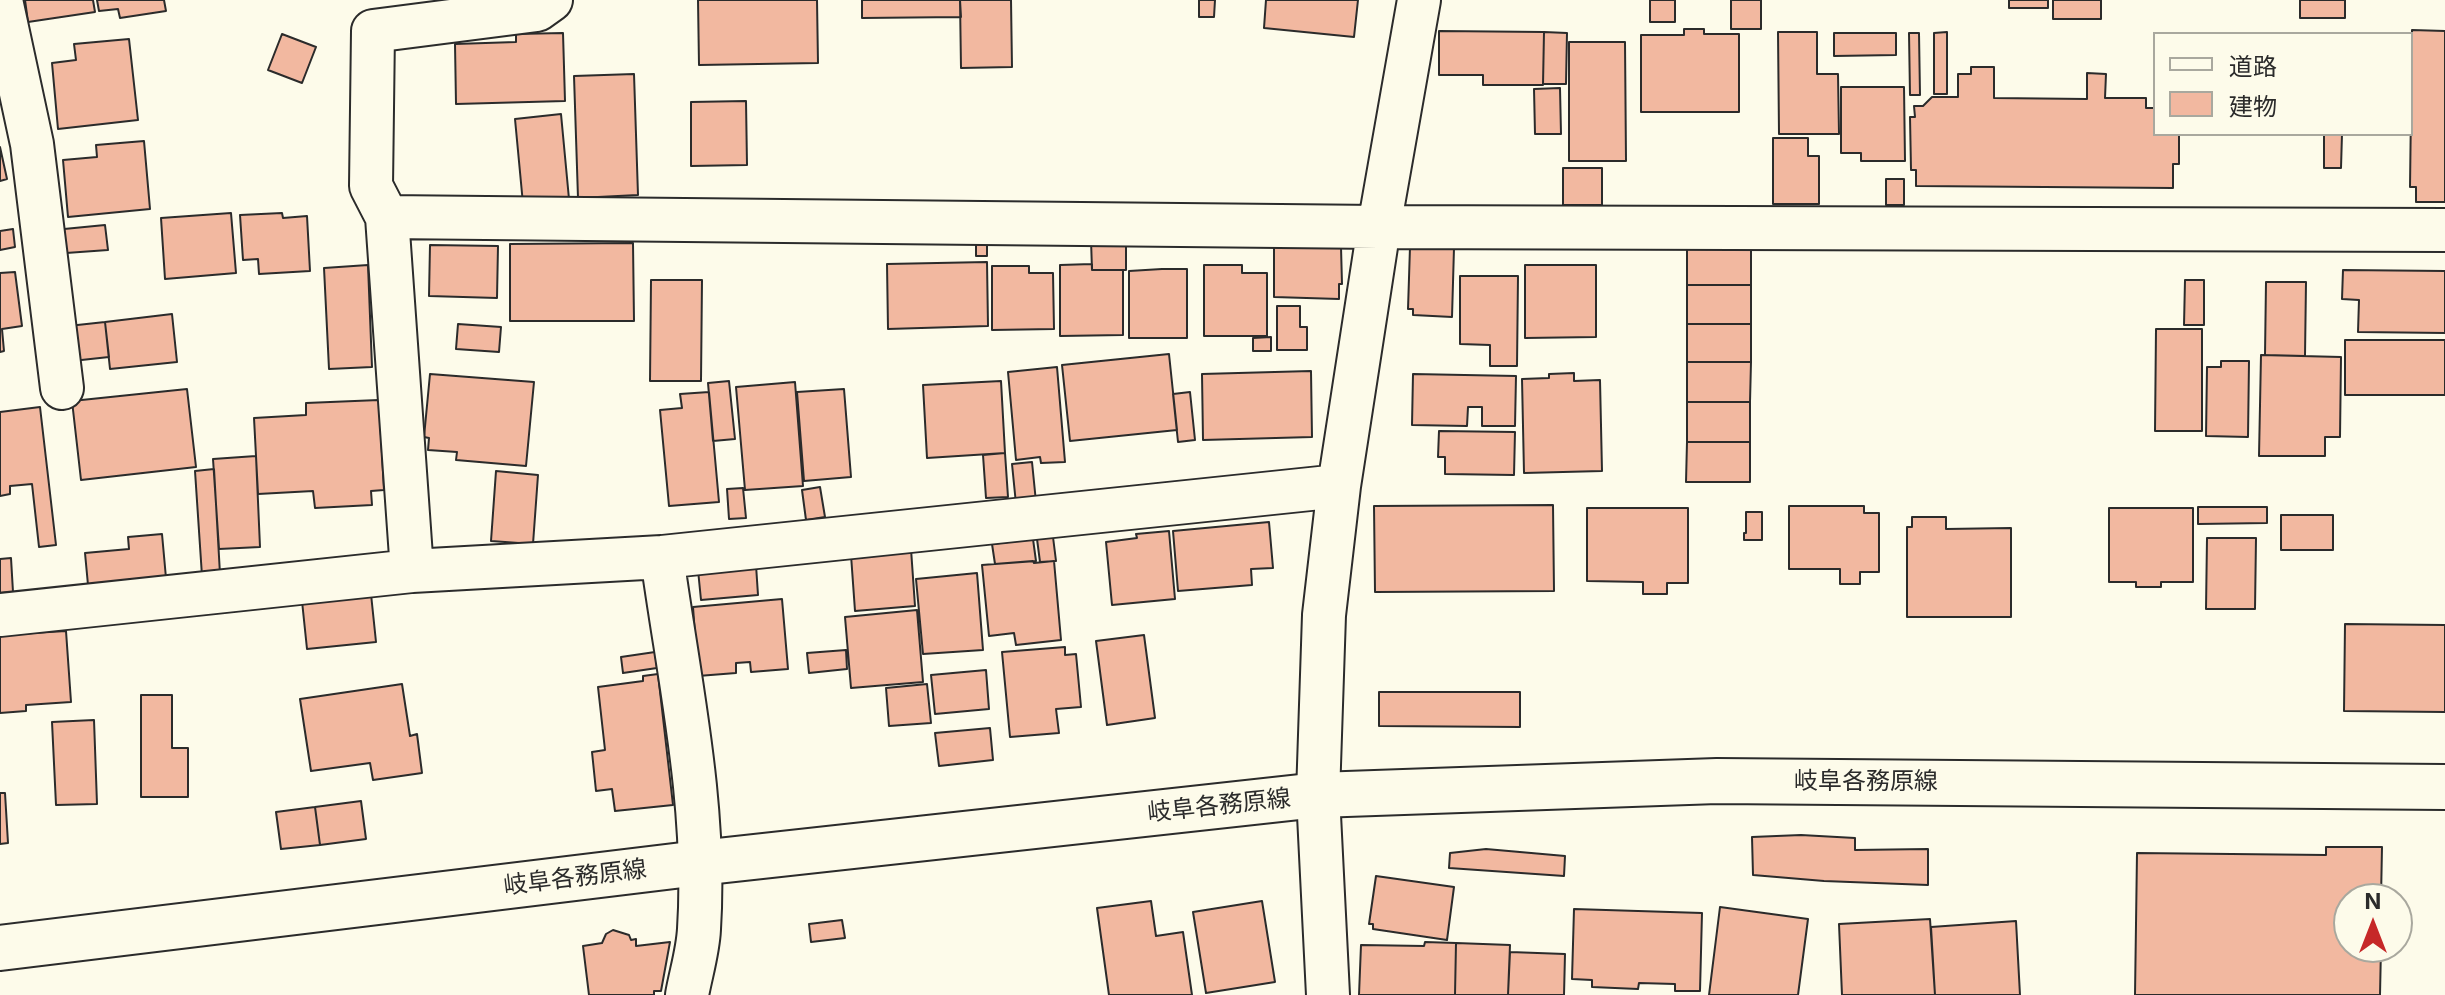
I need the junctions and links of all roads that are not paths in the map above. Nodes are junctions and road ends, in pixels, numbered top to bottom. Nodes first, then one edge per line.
1 (1, 0) edge
2 (551, 0) edge
3 (1419, 0) edge
4 (387, 217) junction
5 (1379, 227) junction
6 (2445, 230) edge
7 (62, 388) dead end
8 (1339, 486) junction
9 (662, 557) junction
10 (412, 571) junction
11 (0, 615) edge
12 (2445, 787) edge
13 (1318, 795) junction
14 (699, 863) junction
15 (0, 948) edge
16 (687, 995) edge
17 (1328, 995) edge

1 - 7 street
2 - 4 street
3 - 5 street
4 - 5 street
4 - 10 street
5 - 6 street
5 - 8 street
8 - 9 street
8 - 13 street
9 - 10 street
9 - 14 street
10 - 11 street
12 - 13 main road, 岐阜各務原線
13 - 14 main road, 岐阜各務原線
13 - 17 street
14 - 15 main road, 岐阜各務原線
14 - 16 street

